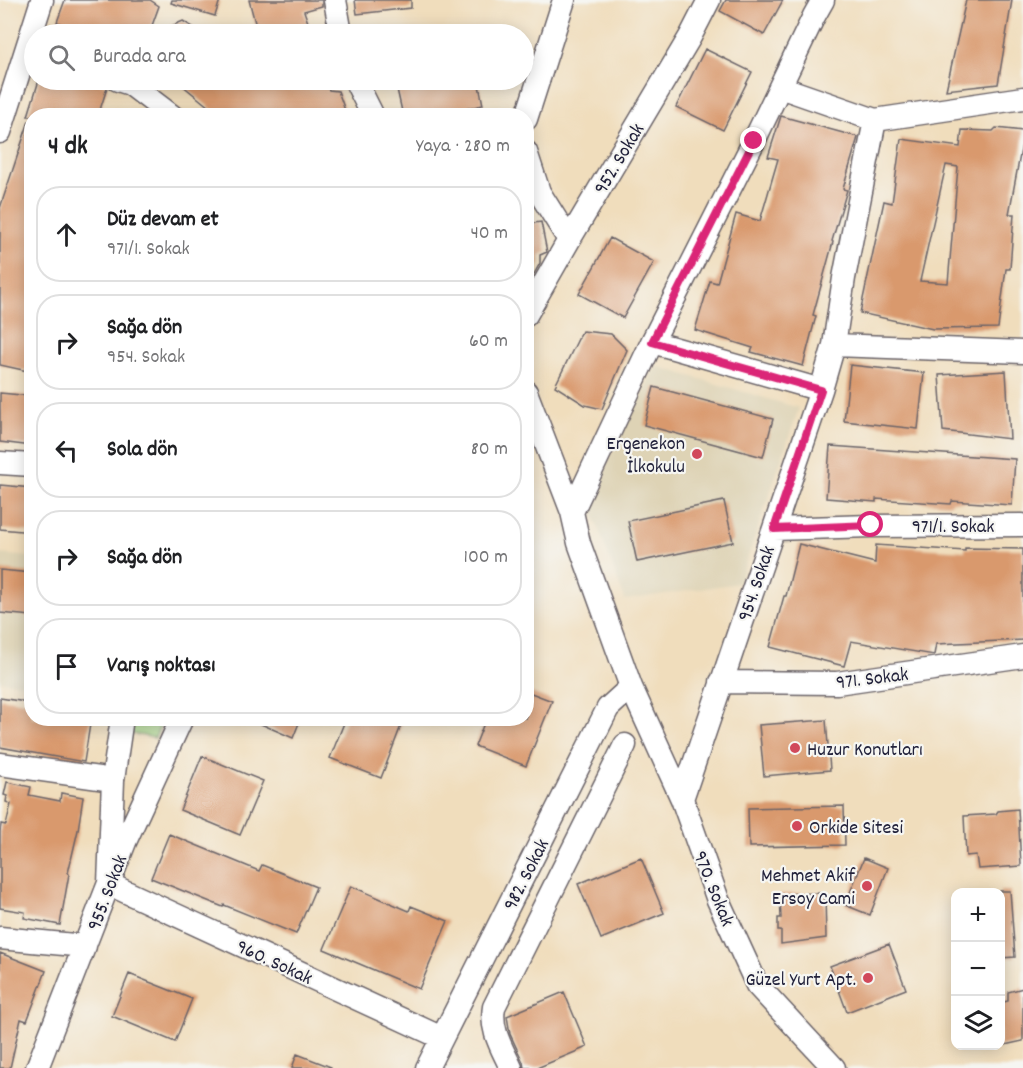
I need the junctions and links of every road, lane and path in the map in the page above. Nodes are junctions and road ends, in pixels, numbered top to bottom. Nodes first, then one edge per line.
1 (42, 0) edge
2 (335, 0) edge
3 (564, 0) edge
4 (709, 0) edge
5 (823, 0) edge
6 (37, 24) edge
7 (339, 24) edge
8 (24, 68) edge
9 (780, 87) junction
10 (138, 90) edge
11 (360, 90) edge
12 (1023, 98) edge
13 (162, 108) edge
14 (369, 108) edge
15 (530, 108) edge
16 (874, 120) junction
17 (0, 132) edge
18 (534, 177) edge
19 (569, 240) junction
20 (534, 301) edge
21 (652, 342) junction
22 (834, 345) junction
23 (1023, 352) edge
24 (821, 390) junction
25 (534, 413) edge
26 (0, 463) edge
27 (24, 464) edge
28 (572, 512) junction
29 (1023, 525) edge
30 (774, 529) junction
31 (1023, 656) edge
32 (721, 682) junction
33 (631, 687) junction
34 (121, 726) edge
35 (178, 726) edge
36 (625, 745) dead end
37 (0, 764) edge
38 (113, 780) junction
39 (682, 799) junction
40 (109, 884) junction
41 (0, 938) edge
42 (85, 946) junction
43 (442, 1038) junction
44 (37, 1068) edge
45 (427, 1068) edge
46 (511, 1068) edge
47 (834, 1068) edge

1 - 6 street
2 - 7 street
3 - 15 street
4 - 19 street, 952. Sokak
5 - 9 street
8 - 17 street
9 - 16 street
9 - 21 street
10 - 13 street
11 - 14 street
12 - 16 street
16 - 22 street, 954. Sokak
18 - 19 street
19 - 20 street, 952. Sokak
21 - 24 street
21 - 28 street
22 - 23 street
22 - 24 street, 954. Sokak
24 - 30 street, 954. Sokak
25 - 28 street, 970. Sokak
26 - 27 street
28 - 33 street, 970. Sokak
29 - 30 street, 971/1. Sokak
30 - 32 street, 954. Sokak
31 - 32 street, 971. Sokak
32 - 39 street, 954. Sokak
33 - 39 street, 970. Sokak
33 - 43 street, 982. Sokak
34 - 38 street
35 - 40 street, 955. Sokak
36 - 46 street
37 - 38 street
38 - 40 street
39 - 47 street, 970. Sokak
40 - 42 street, 955. Sokak
40 - 43 street, 960. Sokak
41 - 42 street
42 - 44 street, 955. Sokak
43 - 45 street, 982. Sokak

